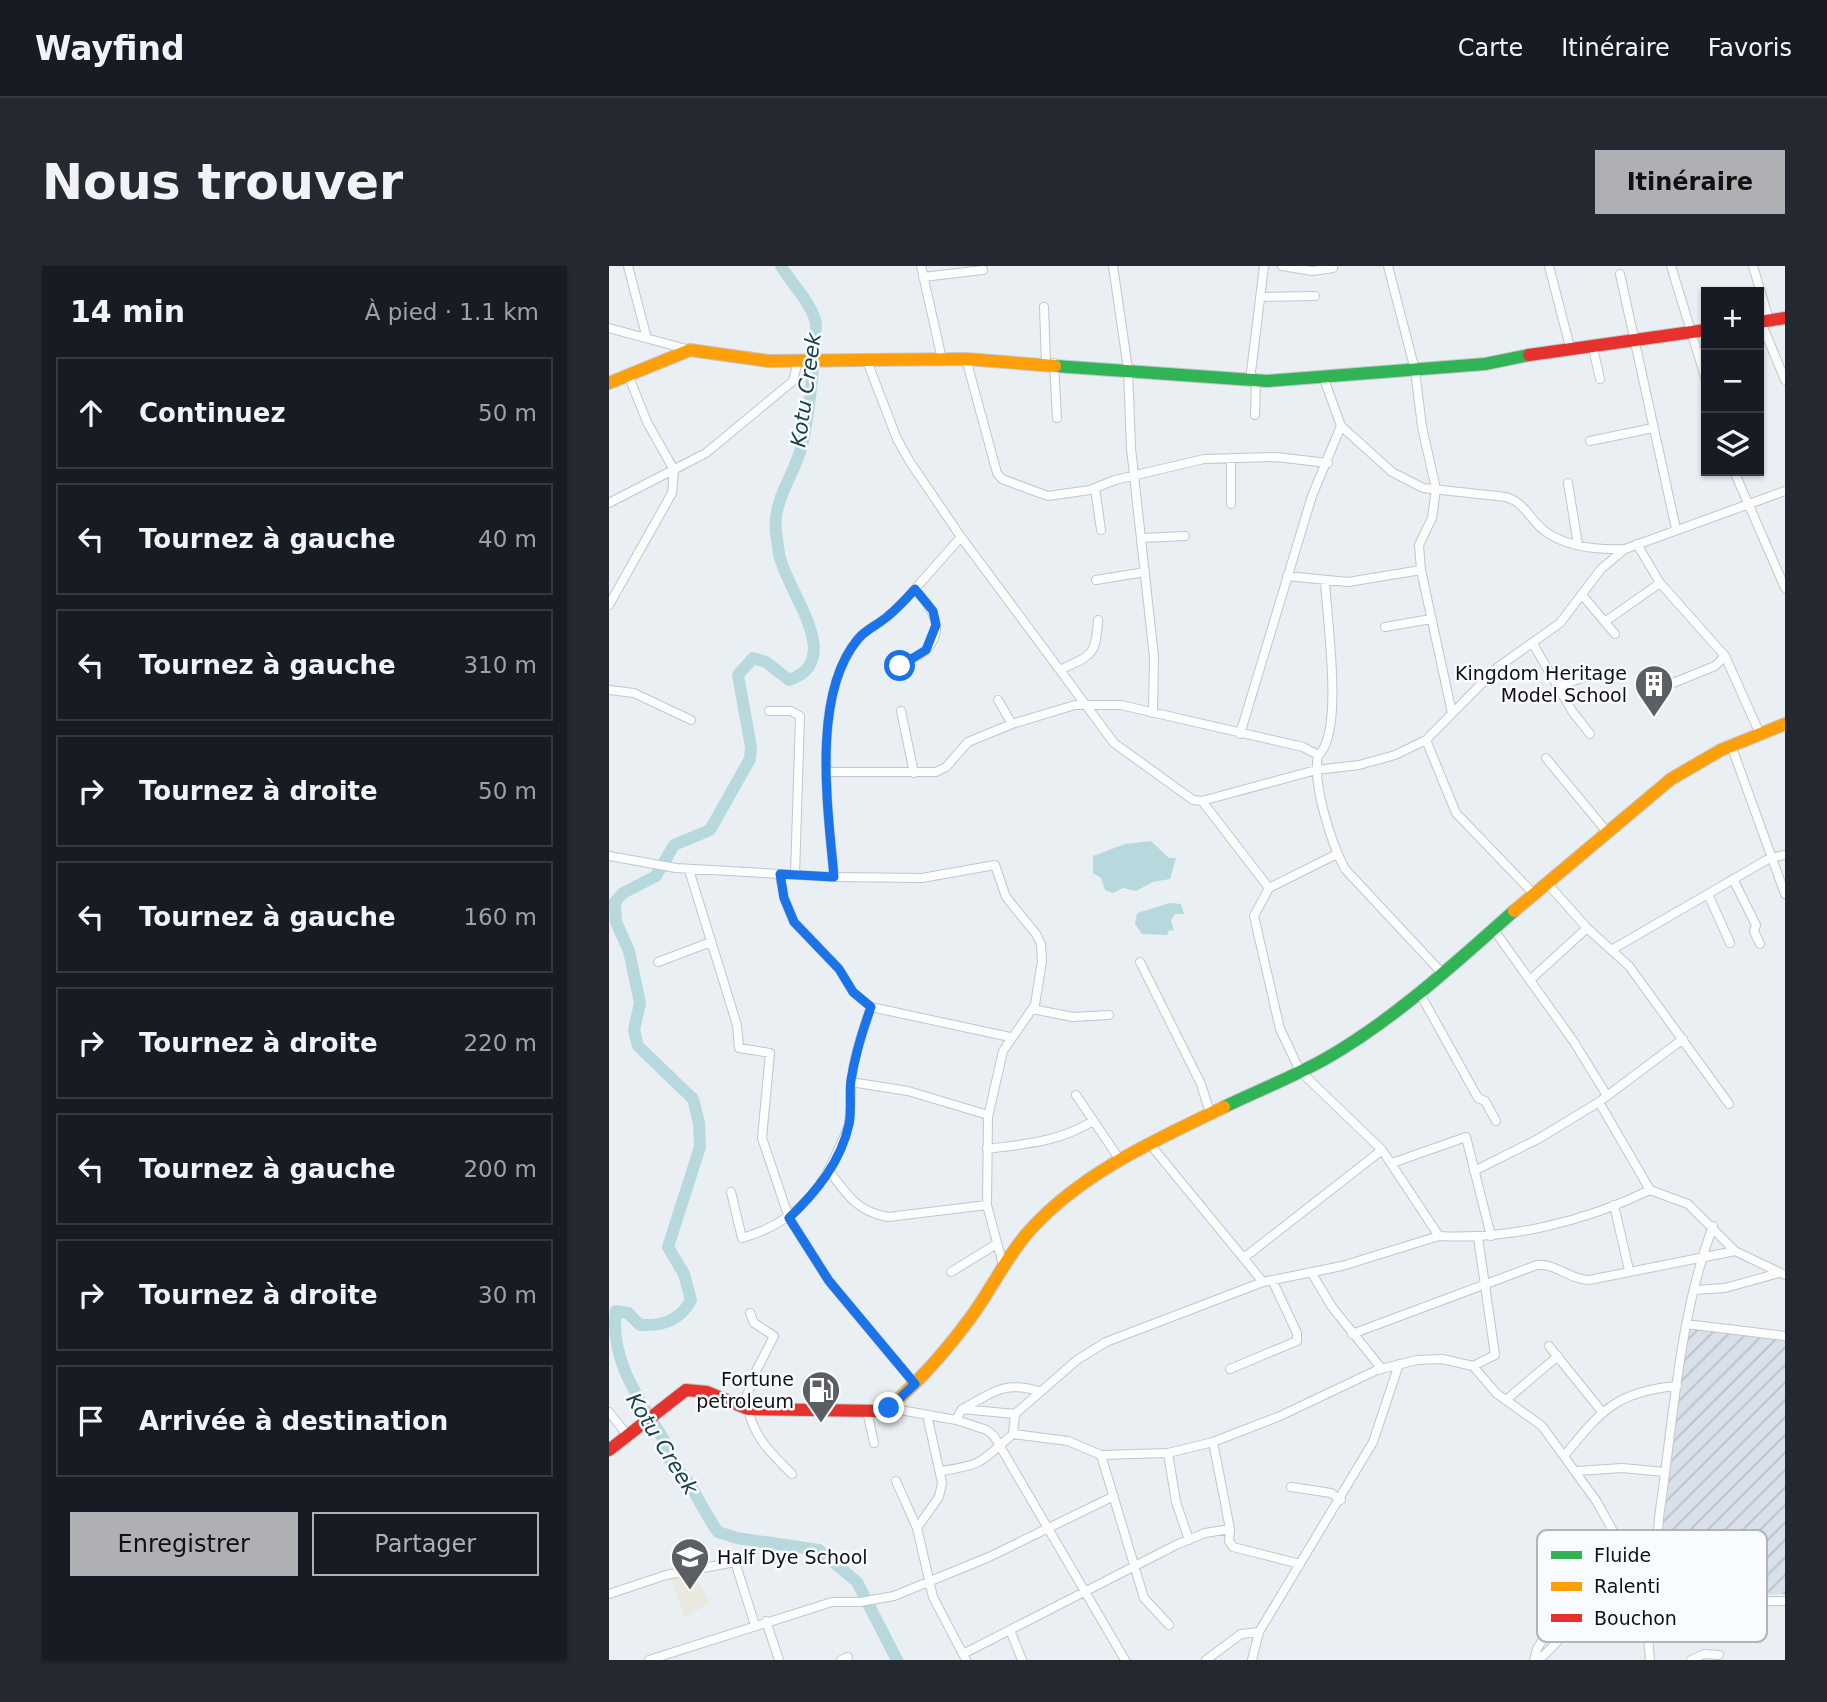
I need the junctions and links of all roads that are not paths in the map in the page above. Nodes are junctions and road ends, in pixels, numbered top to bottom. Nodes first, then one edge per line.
1 (628, 266) edge
2 (921, 266) edge
3 (1112, 266) edge
4 (1263, 266) edge
5 (1282, 266) edge
6 (1388, 266) edge
7 (1549, 266) edge
8 (1671, 266) edge
9 (1753, 266) edge
10 (1333, 268) dead end
11 (983, 270) dead end
12 (1620, 274) dead end
13 (923, 277) junction
14 (1757, 287) edge
15 (1315, 296) dead end
16 (1260, 298) junction
17 (1044, 307) dead end
18 (1785, 318) edge
19 (1764, 321) edge
20 (1764, 324) edge
21 (609, 328) edge
22 (1701, 331) edge
23 (1692, 332) junction
24 (646, 335) junction
25 (1636, 338) junction
26 (1593, 344) junction
27 (1570, 347) junction
28 (690, 349) junction
29 (942, 359) junction
30 (966, 359) junction
31 (803, 361) junction
32 (867, 361) junction
33 (1050, 363) junction
34 (1701, 363) edge
35 (1128, 369) junction
36 (1415, 370) junction
37 (629, 377) junction
38 (1324, 379) junction
39 (1600, 379) dead end
40 (1253, 380) junction
41 (1785, 380) edge
42 (609, 383) edge
43 (1255, 415) dead end
44 (1056, 418) dead end
45 (1341, 426) junction
46 (1654, 428) junction
47 (1590, 440) dead end
48 (1231, 458) junction
49 (1328, 463) junction
50 (674, 470) junction
51 (1137, 476) junction
52 (1736, 476) edge
53 (1568, 483) dead end
54 (1095, 488) junction
55 (1436, 489) junction
56 (1785, 491) edge
57 (609, 503) edge
58 (1231, 504) dead end
59 (1749, 505) junction
60 (1676, 529) junction
61 (1101, 530) dead end
62 (1185, 536) dead end
63 (961, 537) junction
64 (1142, 538) junction
65 (1637, 544) junction
66 (1578, 545) junction
67 (1625, 549) junction
68 (1421, 570) junction
69 (1145, 572) junction
70 (1287, 576) junction
71 (1096, 580) dead end
72 (1325, 580) junction
73 (1660, 583) junction
74 (1785, 588) edge
75 (915, 589) junction
76 (1583, 596) junction
77 (609, 605) edge
78 (1431, 619) junction
79 (1098, 620) dead end
80 (1606, 621) junction
81 (1385, 627) dead end
82 (1615, 634) dead end
83 (1533, 644) junction
84 (1725, 656) junction
85 (899, 669) dead end
86 (1062, 670) junction
87 (1594, 674) dead end
88 (1673, 683) dead end
89 (1558, 686) junction
90 (609, 690) edge
91 (998, 701) dead end
92 (1086, 705) junction
93 (769, 711) dead end
94 (901, 711) dead end
95 (1153, 713) junction
96 (1453, 713) junction
97 (691, 720) dead end
98 (1012, 724) junction
99 (1785, 724) edge
100 (1240, 734) junction
101 (1590, 734) dead end
102 (1760, 734) junction
103 (1426, 740) junction
104 (1731, 745) junction
105 (1318, 755) junction
106 (1546, 758) dead end
107 (1316, 770) junction
108 (828, 772) junction
109 (915, 773) junction
110 (1202, 800) junction
111 (1607, 832) junction
112 (1337, 854) junction
113 (1785, 855) edge
114 (609, 856) edge
115 (1770, 858) junction
116 (689, 870) junction
117 (780, 874) junction
118 (796, 876) junction
119 (834, 877) junction
120 (1733, 879) junction
121 (1546, 883) junction
122 (1269, 888) junction
123 (1533, 893) junction
124 (1709, 894) junction
125 (1785, 894) edge
126 (1587, 928) junction
127 (1494, 930) junction
128 (711, 942) junction
129 (1730, 943) dead end
130 (1760, 944) dead end
131 (1613, 949) junction
132 (658, 962) dead end
133 (1140, 962) dead end
134 (1442, 973) junction
135 (1529, 980) junction
136 (1419, 992) junction
137 (871, 1007) junction
138 (1033, 1009) junction
139 (1109, 1015) dead end
140 (1010, 1037) junction
141 (1683, 1039) junction
142 (1300, 1071) junction
143 (851, 1082) junction
144 (1606, 1094) junction
145 (1076, 1095) dead end
146 (1599, 1102) junction
147 (1730, 1104) dead end
148 (1210, 1113) junction
149 (988, 1115) junction
150 (1093, 1121) junction
151 (1496, 1121) dead end
152 (1149, 1143) junction
153 (986, 1149) junction
154 (1382, 1150) junction
155 (1120, 1160) junction
156 (1392, 1163) junction
157 (1474, 1171) junction
158 (830, 1172) junction
159 (1650, 1190) junction
160 (731, 1192) dead end
161 (986, 1205) junction
162 (1614, 1205) junction
163 (789, 1218) junction
164 (1713, 1226) junction
165 (1439, 1236) junction
166 (1491, 1236) junction
167 (1478, 1237) junction
168 (995, 1245) junction
169 (1735, 1251) junction
170 (1702, 1255) junction
171 (1245, 1257) junction
172 (1005, 1269) junction
173 (1629, 1270) junction
174 (951, 1272) dead end
175 (1311, 1272) junction
176 (1782, 1274) edge
177 (1268, 1281) junction
178 (1484, 1286) junction
179 (1695, 1290) junction
180 (750, 1312) dead end
181 (1686, 1324) junction
182 (1352, 1334) junction
183 (1785, 1336) edge
184 (1549, 1346) dead end
185 (1557, 1356) junction
186 (1399, 1364) junction
187 (1473, 1366) junction
188 (1230, 1369) dead end
189 (1382, 1369) junction
190 (915, 1384) junction
191 (1677, 1386) junction
192 (1039, 1391) junction
193 (1506, 1400) junction
194 (889, 1408) junction
195 (746, 1409) junction
196 (962, 1409) junction
197 (867, 1411) junction
198 (609, 1412) edge
199 (1603, 1413) junction
200 (927, 1415) junction
201 (1015, 1415) junction
202 (956, 1420) junction
203 (1013, 1434) junction
204 (628, 1436) junction
205 (1213, 1442) junction
206 (874, 1443) dead end
207 (1000, 1446) junction
208 (609, 1450) edge
209 (1168, 1453) junction
210 (1101, 1455) junction
211 (1565, 1455) junction
212 (941, 1471) junction
213 (1577, 1471) junction
214 (1665, 1472) junction
215 (792, 1474) dead end
216 (896, 1481) dead end
217 (1291, 1487) dead end
218 (1114, 1496) junction
219 (1341, 1500) junction
220 (917, 1528) junction
221 (1046, 1528) junction
222 (1230, 1528) junction
223 (1611, 1530) edge
224 (1658, 1530) edge
225 (1189, 1540) junction
226 (1300, 1564) junction
227 (1135, 1565) junction
228 (929, 1582) junction
229 (1084, 1592) junction
230 (609, 1594) edge
231 (1785, 1601) edge
232 (1767, 1602) edge
233 (766, 1621) junction
234 (755, 1625) junction
235 (1169, 1625) dead end
236 (1010, 1630) junction
237 (1259, 1632) junction
238 (1541, 1642) edge
239 (1556, 1642) edge
240 (1648, 1642) edge
241 (1719, 1656) dead end
242 (964, 1657) edge
243 (652, 1660) edge
244 (779, 1660) edge
245 (1021, 1660) edge
246 (1125, 1660) edge
247 (1206, 1660) edge
248 (1252, 1660) edge
249 (1537, 1660) edge
250 (1650, 1660) edge
251 (1692, 1660) edge

1 - 24 street
2 - 13 street
3 - 35 street
4 - 16 street
5 - 10 street
6 - 36 street
7 - 27 street
8 - 23 street
9 - 14 street
11 - 13 street
12 - 25 street
13 - 29 street
15 - 16 street
16 - 40 street
17 - 33 street
18 - 19 street
20 - 41 street
21 - 24 street
22 - 23 street
23 - 25 street
23 - 34 street
24 - 28 street
25 - 26 street
25 - 46 street
26 - 27 street
26 - 39 street
27 - 36 street
28 - 31 street
28 - 37 street
29 - 30 street
29 - 32 street
30 - 33 street
30 - 54 street
31 - 32 street
31 - 50 street
32 - 63 street
33 - 35 street
33 - 44 street
35 - 40 street
35 - 51 street
36 - 38 street
36 - 55 street
37 - 42 street
37 - 50 street
38 - 40 street
38 - 45 street
40 - 43 street
45 - 49 street
45 - 55 street
46 - 47 street
46 - 60 street
48 - 49 street
48 - 51 street
48 - 58 street
49 - 70 street
50 - 57 street
50 - 77 street
51 - 54 street
51 - 64 street
52 - 59 street
53 - 66 street
54 - 61 street
55 - 66 street
55 - 68 street
56 - 59 street
59 - 60 street
59 - 74 street
60 - 65 street
62 - 64 street
63 - 75 street
63 - 86 street
64 - 69 street
65 - 67 street
65 - 73 street
66 - 67 street
67 - 76 street
68 - 72 street
68 - 78 street
69 - 71 street
69 - 95 street
70 - 72 street
70 - 100 street
72 - 105 street
73 - 80 street
73 - 84 street
75 - 85 street
75 - 108 street
76 - 80 street
76 - 83 street
78 - 81 street
78 - 96 street
79 - 86 street
80 - 82 street
83 - 89 street
83 - 96 street
84 - 88 street
84 - 102 street
86 - 92 street
87 - 89 street
89 - 101 street
90 - 97 street
91 - 98 street
92 - 95 street
92 - 98 street
92 - 110 street
93 - 118 street
94 - 109 street
95 - 100 street
96 - 103 street
98 - 109 street
99 - 102 street
100 - 105 street
102 - 104 street
103 - 107 street
103 - 123 street
104 - 111 street
104 - 115 street
105 - 107 street
106 - 111 street
107 - 110 street
107 - 112 street
108 - 109 street
108 - 119 street
110 - 122 street
111 - 121 street
112 - 122 street
112 - 134 street
113 - 115 street
114 - 116 street
115 - 120 street
115 - 125 street
116 - 117 street
116 - 128 street
117 - 118 street
117 - 137 street
118 - 119 street
119 - 138 street
120 - 124 street
120 - 130 street
121 - 123 street
121 - 126 street
122 - 142 street
123 - 127 street
124 - 129 street
124 - 131 street
126 - 131 street
126 - 135 street
127 - 134 street
127 - 135 street
128 - 132 street
128 - 163 street
131 - 141 street
133 - 148 street
134 - 136 street
135 - 144 street
136 - 142 street
136 - 151 street
137 - 140 street
137 - 143 street
138 - 139 street
138 - 140 street
140 - 149 street
141 - 144 street
141 - 147 street
142 - 148 street
142 - 154 street
143 - 149 street
143 - 158 street
144 - 146 street
145 - 150 street
146 - 157 street
146 - 159 street
148 - 152 street
149 - 153 street
150 - 153 street
150 - 155 street
152 - 155 street
152 - 171 street
153 - 161 street
154 - 156 street
154 - 171 street
155 - 172 street
156 - 157 street
156 - 165 street
157 - 166 street
158 - 161 street
158 - 163 street
159 - 162 street
159 - 164 street
160 - 163 street
161 - 168 street
162 - 166 street
162 - 173 street
163 - 190 street
164 - 169 street
164 - 170 street
165 - 167 street
165 - 175 street
166 - 167 street
167 - 178 street
168 - 172 street
168 - 174 street
169 - 170 street
169 - 176 street
170 - 173 street
170 - 179 street
171 - 177 street
172 - 190 street
173 - 178 street
175 - 177 street
175 - 182 street
176 - 179 street
177 - 188 street
177 - 192 street
178 - 182 street
178 - 187 street
179 - 181 street
180 - 195 street
181 - 183 street
181 - 191 street
182 - 189 street
184 - 185 street
185 - 193 street
185 - 199 street
186 - 187 street
186 - 189 street
186 - 219 street
187 - 193 street
189 - 205 street
190 - 194 street
191 - 199 street
191 - 214 street
192 - 196 street
192 - 201 street
193 - 211 street
194 - 197 street
194 - 200 street
195 - 197 street
195 - 204 street
195 - 215 street
196 - 201 street
196 - 202 street
197 - 206 street
198 - 204 street
199 - 211 street
200 - 202 street
200 - 212 street
201 - 203 street
202 - 207 street
203 - 207 street
203 - 210 street
204 - 208 street
205 - 209 street
205 - 222 street
207 - 212 street
207 - 221 street
209 - 210 street
209 - 225 street
210 - 218 street
211 - 213 street
212 - 220 street
213 - 214 street
213 - 223 street
214 - 224 street
216 - 220 street
217 - 219 street
218 - 221 street
218 - 227 street
219 - 226 street
220 - 228 street
221 - 228 street
221 - 229 street
222 - 225 street
222 - 226 street
225 - 227 street
226 - 237 street
227 - 229 street
227 - 235 street
228 - 233 street
228 - 242 street
229 - 236 street
229 - 246 street
230 - 234 street
231 - 232 street
233 - 234 street
233 - 244 street
234 - 243 street
236 - 242 street
236 - 245 street
237 - 247 street
237 - 248 street
238 - 249 street
239 - 249 street
240 - 250 street
241 - 251 street

